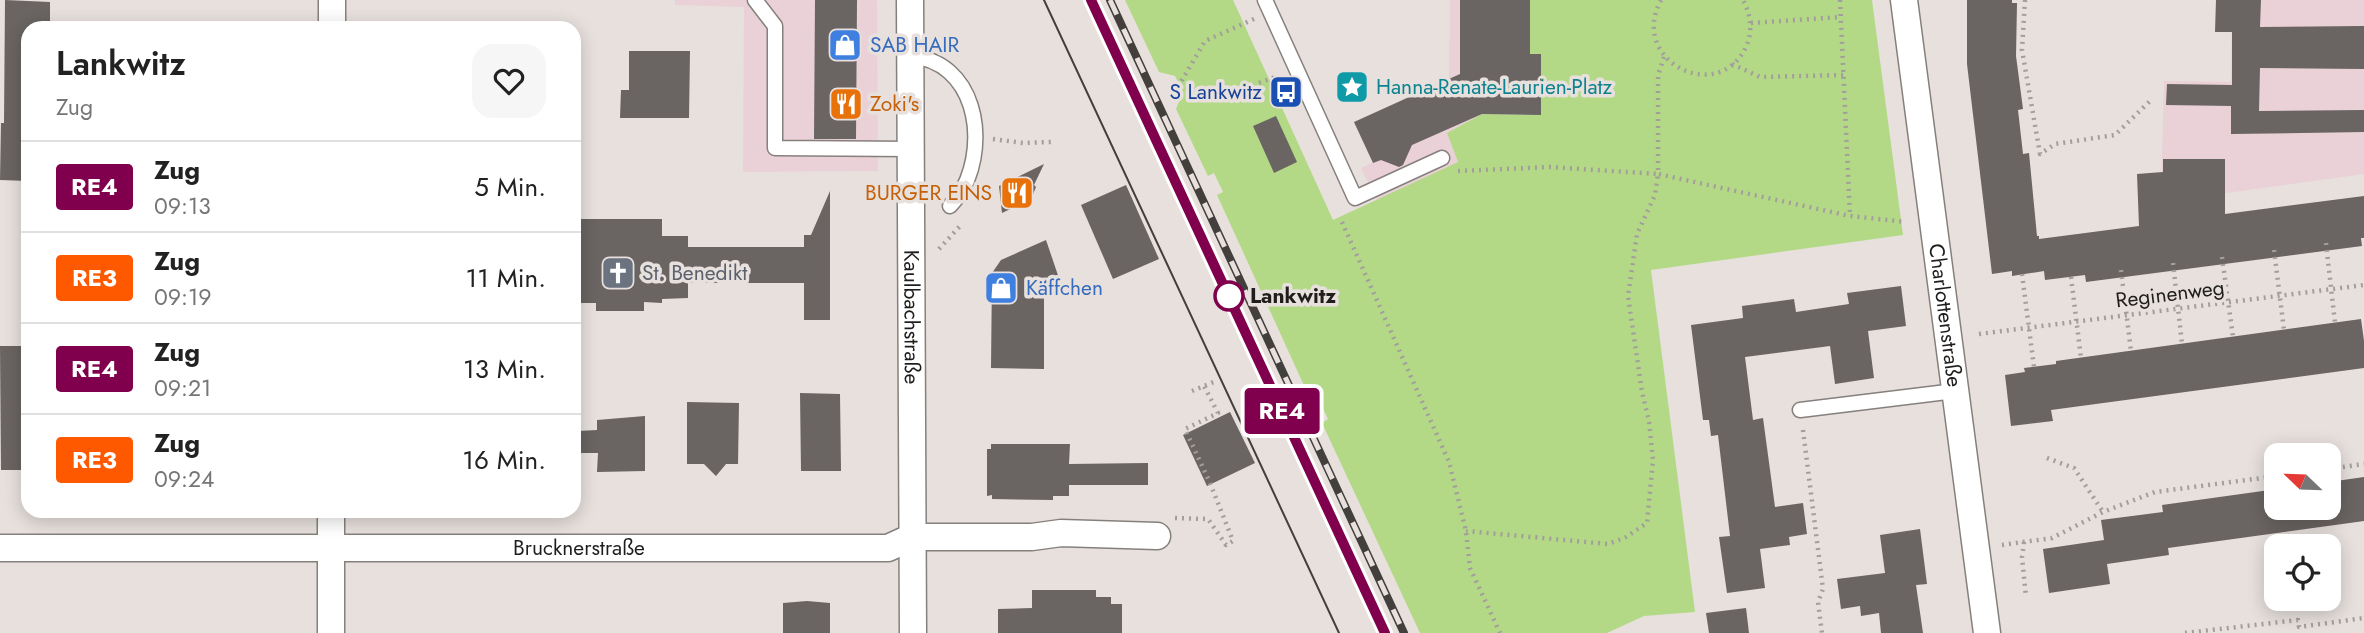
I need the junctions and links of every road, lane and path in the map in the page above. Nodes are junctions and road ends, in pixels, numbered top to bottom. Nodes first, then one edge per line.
1 (332, 0) edge
2 (755, 0) edge
3 (910, 0) edge
4 (1743, 0) edge
5 (1840, 0) edge
6 (1903, 0) edge
7 (2025, 0) edge
8 (1660, 1) edge
9 (1268, 6) edge
10 (1841, 17) junction
11 (332, 21) edge
12 (1751, 23) junction
13 (910, 56) junction
14 (1664, 57) junction
15 (1732, 64) junction
16 (1296, 69) junction
17 (1843, 75) junction
18 (2152, 99) dead end
19 (992, 139) dead end
20 (1051, 142) dead end
21 (911, 149) junction
22 (1442, 158) dead end
23 (1455, 172) dead end
24 (1658, 174) junction
25 (950, 206) dead end
26 (1850, 216) junction
27 (1342, 222) dead end
28 (1906, 222) dead end
29 (2326, 243) dead end
30 (2274, 250) dead end
31 (2222, 257) dead end
32 (2173, 263) dead end
33 (2122, 270) dead end
34 (2022, 274) dead end
35 (2071, 277) dead end
36 (2364, 285) edge
37 (2331, 289) junction
38 (2280, 295) junction
39 (2228, 302) junction
40 (2178, 309) junction
41 (2127, 315) junction
42 (2077, 321) junction
43 (2335, 323) dead end
44 (2029, 327) junction
45 (2284, 330) dead end
46 (1979, 334) dead end
47 (2233, 337) dead end
48 (2182, 344) dead end
49 (2131, 351) dead end
50 (2081, 358) dead end
51 (2034, 367) dead end
52 (1216, 381) dead end
53 (1205, 386) junction
54 (1192, 391) dead end
55 (1955, 391) junction
56 (1800, 410) joint
57 (2047, 458) dead end
58 (2364, 464) edge
59 (2342, 467) edge
60 (2264, 478) edge
61 (2103, 512) junction
62 (331, 518) edge
63 (1162, 527) joint
64 (1466, 531) junction
65 (912, 537) junction
66 (2024, 542) junction
67 (2002, 545) dead end
68 (0, 548) edge
69 (332, 548) junction
70 (2026, 597) dead end
71 (2364, 618) edge
72 (2236, 630) edge
73 (331, 633) edge
74 (912, 633) edge
75 (1500, 633) edge
76 (1822, 633) edge
77 (1987, 633) edge
78 (2185, 633) edge

1 - 11 street
2 - 21 lane
3 - 13 street, Kaulbachstraße
4 - 12 path
5 - 10 path
6 - 55 street, Charlottenstraße
7 - 18 path
8 - 14 path
9 - 16 lane
9 - 16 path
10 - 12 path
10 - 17 path
12 - 15 path
13 - 21 street, Kaulbachstraße
13 - 25 lane
14 - 15 path
14 - 24 path
15 - 17 path
16 - 22 lane
17 - 26 path
19 - 20 path
21 - 65 street, Kaulbachstraße
23 - 24 path
24 - 26 path
24 - 64 path
26 - 28 path
27 - 64 path
29 - 37 path
30 - 38 path
31 - 39 path
32 - 40 path
33 - 41 path
34 - 44 path
35 - 42 path
36 - 37 path, Reginenweg
37 - 38 path, Reginenweg
37 - 43 path
38 - 39 path, Reginenweg
38 - 45 path
39 - 40 path, Reginenweg
39 - 47 path
40 - 41 path, Reginenweg
40 - 48 path
41 - 42 path, Reginenweg
41 - 49 path
42 - 44 path, Reginenweg
42 - 50 path
44 - 46 path, Reginenweg
44 - 51 path
52 - 53 path
53 - 54 path
53 - 63 path
55 - 56 lane
55 - 77 street, Charlottenstraße
56 - 76 path
57 - 61 path
58 - 59 path
60 - 61 path
61 - 66 path
62 - 69 street
63 - 65 street, Brucknerstraße
64 - 75 path
65 - 69 street, Brucknerstraße
65 - 74 street, Kaulbachstraße
66 - 67 path
66 - 70 path
68 - 69 street, Brucknerstraße
69 - 73 street
71 - 72 path
72 - 78 path

